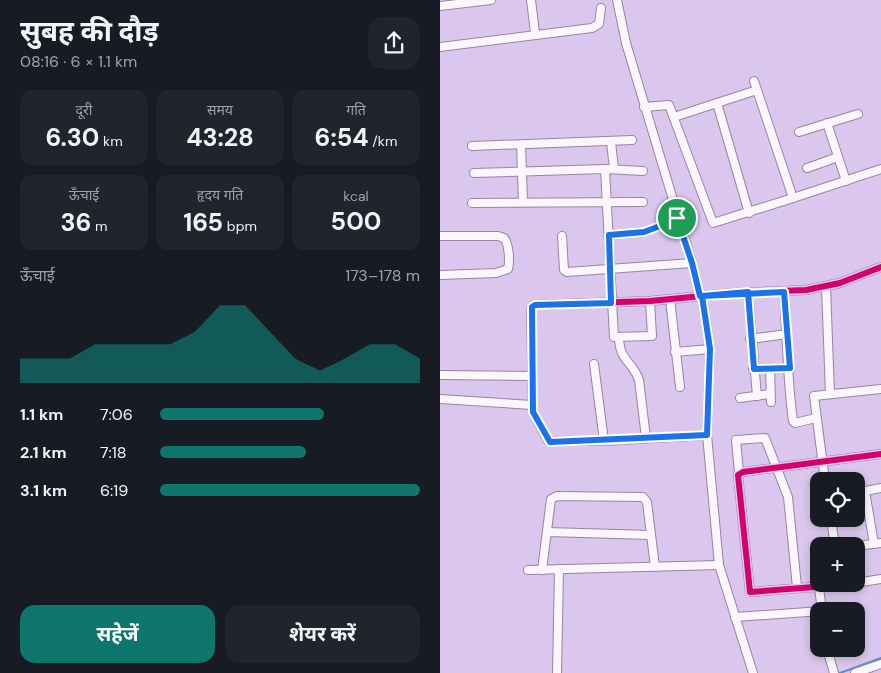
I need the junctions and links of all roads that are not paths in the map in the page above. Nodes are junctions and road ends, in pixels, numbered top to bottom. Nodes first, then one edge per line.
1 (491, 0) edge
2 (532, 0) edge
3 (617, 0) edge
4 (460, 2) edge
5 (440, 6) edge
6 (601, 8) dead end
7 (535, 34) junction
8 (440, 46) edge
9 (754, 81) dead end
10 (757, 90) junction
11 (716, 103) junction
12 (644, 107) junction
13 (858, 114) dead end
14 (674, 118) junction
15 (827, 123) junction
16 (799, 132) dead end
17 (632, 140) dead end
18 (611, 142) junction
19 (521, 145) junction
20 (472, 146) dead end
21 (838, 157) junction
22 (807, 168) dead end
23 (605, 169) junction
24 (614, 169) junction
25 (881, 169) edge
26 (643, 171) dead end
27 (474, 173) dead end
28 (521, 173) junction
29 (846, 180) junction
30 (793, 198) junction
31 (523, 202) junction
32 (643, 202) dead end
33 (472, 203) dead end
34 (608, 203) junction
35 (749, 213) junction
36 (677, 218) junction
37 (609, 235) junction
38 (440, 236) edge
39 (562, 236) dead end
40 (692, 263) junction
41 (881, 267) edge
42 (610, 270) junction
43 (440, 275) edge
44 (826, 287) junction
45 (748, 292) junction
46 (784, 292) junction
47 (701, 296) junction
48 (670, 299) junction
49 (650, 301) junction
50 (611, 303) junction
51 (787, 334) junction
52 (619, 338) junction
53 (750, 339) junction
54 (710, 349) junction
55 (676, 352) junction
56 (594, 364) dead end
57 (790, 368) junction
58 (754, 369) junction
59 (770, 369) junction
60 (440, 375) edge
61 (532, 376) junction
62 (680, 388) dead end
63 (881, 389) edge
64 (830, 394) junction
65 (756, 396) junction
66 (740, 398) dead end
67 (440, 399) edge
68 (532, 405) junction
69 (816, 418) junction
70 (707, 435) junction
71 (646, 438) junction
72 (604, 441) junction
73 (881, 454) edge
74 (822, 462) junction
75 (776, 467) junction
76 (824, 472) edge
77 (739, 473) junction
78 (881, 488) edge
79 (865, 491) joint
80 (547, 532) junction
81 (651, 535) junction
82 (878, 543) edge
83 (865, 545) edge
84 (719, 565) junction
85 (655, 567) junction
86 (560, 569) junction
87 (528, 570) dead end
88 (542, 570) junction
89 (881, 579) edge
90 (865, 582) edge
91 (797, 587) junction
92 (810, 588) edge
93 (810, 612) edge
94 (735, 617) junction
95 (828, 657) edge
96 (881, 664) edge
97 (831, 672) edge
98 (557, 673) edge
99 (753, 673) edge
100 (855, 673) edge

1 - 4 street
2 - 7 street
3 - 12 street
4 - 5 street
6 - 7 street
7 - 8 street
9 - 10 street
10 - 11 street
10 - 30 street
11 - 14 street
11 - 35 street
12 - 14 street
12 - 36 street
13 - 15 street
14 - 35 street
15 - 16 street
15 - 21 street
17 - 18 street
18 - 19 street
18 - 24 street
19 - 20 street
19 - 28 street
21 - 22 street
21 - 29 street
23 - 24 street
23 - 28 street
23 - 34 street
24 - 26 street
25 - 29 street
27 - 28 street
28 - 31 street
29 - 30 street
30 - 35 street
31 - 33 street
31 - 34 street
32 - 34 street
34 - 37 street
36 - 37 street
36 - 40 street
37 - 42 street
38 - 43 street
39 - 42 street
40 - 42 street
40 - 47 street
41 - 44 street
42 - 50 street
44 - 46 street
44 - 64 street
45 - 46 street
45 - 47 street
45 - 53 street
46 - 51 street
47 - 48 street
47 - 54 street
48 - 49 street
48 - 55 street
49 - 50 street
49 - 52 street
50 - 52 street
50 - 61 street
51 - 53 street
51 - 57 street
52 - 71 street
53 - 58 street
54 - 55 street
54 - 70 street
55 - 62 street
56 - 72 street
57 - 59 street
57 - 69 street
58 - 59 street
58 - 65 street
59 - 65 street
60 - 61 street
61 - 68 street
63 - 64 street
64 - 69 street
65 - 66 street
67 - 68 street
68 - 72 street
69 - 74 street
70 - 71 street
70 - 84 street
71 - 72 street
73 - 74 street
74 - 75 street
74 - 76 street
75 - 77 street
75 - 77 street
75 - 91 street
77 - 91 street
78 - 79 street
79 - 82 street
80 - 81 street
80 - 81 street
80 - 88 street
81 - 85 street
82 - 83 street
84 - 85 street
84 - 94 street
85 - 86 street
86 - 88 street
86 - 98 street
87 - 88 street
89 - 90 street
91 - 92 street
93 - 94 street
94 - 99 street
95 - 97 street
96 - 100 street

